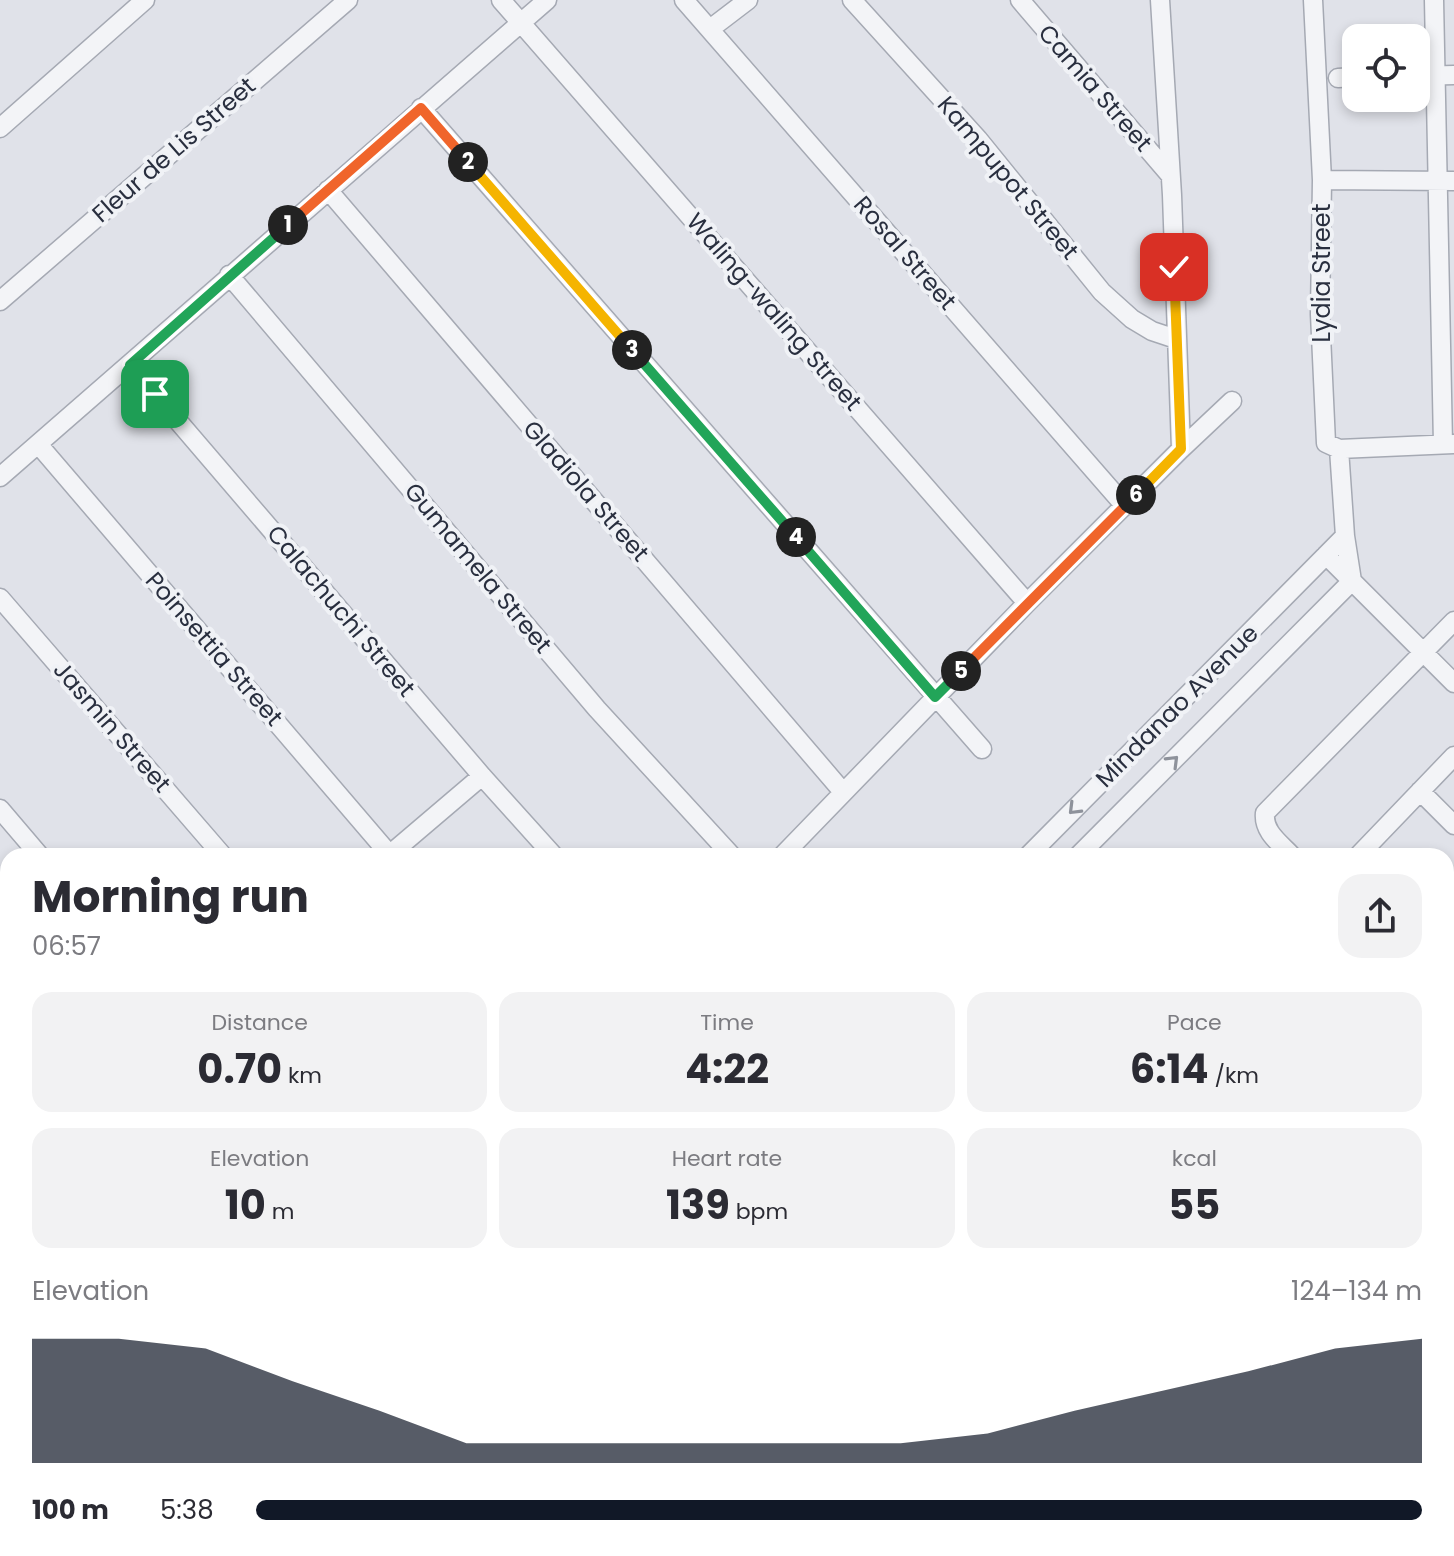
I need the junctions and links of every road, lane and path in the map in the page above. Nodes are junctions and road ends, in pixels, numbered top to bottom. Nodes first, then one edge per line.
1 (145, 0) edge
2 (501, 0) edge
3 (547, 0) edge
4 (684, 0) edge
5 (748, 0) edge
6 (852, 0) edge
7 (1020, 0) edge
8 (1160, 0) edge
9 (1313, 0) edge
10 (1434, 0) edge
11 (339, 3) edge
12 (521, 21) junction
13 (710, 29) junction
14 (1445, 76) edge
15 (421, 108) junction
16 (0, 128) edge
17 (1170, 175) junction
18 (1322, 180) junction
19 (1446, 181) edge
20 (328, 190) junction
21 (229, 275) junction
22 (0, 301) edge
23 (1176, 339) junction
24 (130, 365) junction
25 (1232, 401) dead end
26 (38, 444) junction
27 (1448, 444) edge
28 (1181, 449) junction
29 (1339, 449) junction
30 (0, 477) edge
31 (1125, 506) junction
32 (1345, 536) junction
33 (1326, 555) junction
34 (1352, 581) junction
35 (0, 598) edge
36 (1027, 603) junction
37 (1276, 606) junction
38 (1454, 621) edge
39 (1302, 631) junction
40 (1242, 640) junction
41 (1424, 653) junction
42 (1269, 665) junction
43 (1454, 683) edge
44 (935, 697) junction
45 (982, 749) dead end
46 (1454, 756) edge
47 (482, 776) junction
48 (1420, 791) junction
49 (843, 792) junction
50 (0, 809) edge
51 (1454, 825) edge
52 (33, 848) edge
53 (216, 848) edge
54 (383, 848) edge
55 (397, 848) edge
56 (547, 848) edge
57 (725, 848) edge
58 (790, 848) edge
59 (1036, 848) edge
60 (1086, 848) edge
61 (1284, 848) edge
62 (1366, 848) edge

1 - 16 street
2 - 12 street
3 - 12 street
4 - 13 street, Rosal Street
5 - 13 street
6 - 23 street, Kampupot Street
7 - 17 street, Camia Street
8 - 17 street
9 - 18 street, Lydia Street
10 - 14 street
11 - 22 street, Fleur de Lis Street
12 - 15 street
12 - 36 street, Waling-waling Street
13 - 31 street, Rosal Street
14 - 19 street
15 - 20 street
15 - 44 street
17 - 23 street
18 - 19 street
18 - 29 street, Lydia Street
19 - 27 street
20 - 21 street
20 - 49 street, Gladiola Street
21 - 24 street
21 - 57 street, Gumamela Street
23 - 28 street
24 - 26 street
24 - 47 street, Calachuchi Street
25 - 28 street
26 - 30 street
26 - 54 street, Poinsettia Street
27 - 29 street
28 - 31 street
29 - 32 street, Lydia Street
31 - 36 street
32 - 33 street
32 - 34 street, Lydia Street
33 - 34 street
33 - 37 street, Mindanao Avenue
34 - 39 street, Mindanao Avenue
34 - 41 street
35 - 53 street, Jasmin Street
36 - 44 street
37 - 39 street
37 - 40 street, Mindanao Avenue
38 - 41 street
39 - 42 street, Mindanao Avenue
40 - 42 street
40 -> 59 street, Mindanao Avenue
41 - 43 street
41 - 61 street
60 -> 42 street, Mindanao Avenue
44 - 45 street
44 - 49 street
46 - 48 street
47 - 55 street
47 - 56 street, Calachuchi Street
48 - 51 street
48 - 62 street
49 - 58 street
50 - 52 street

